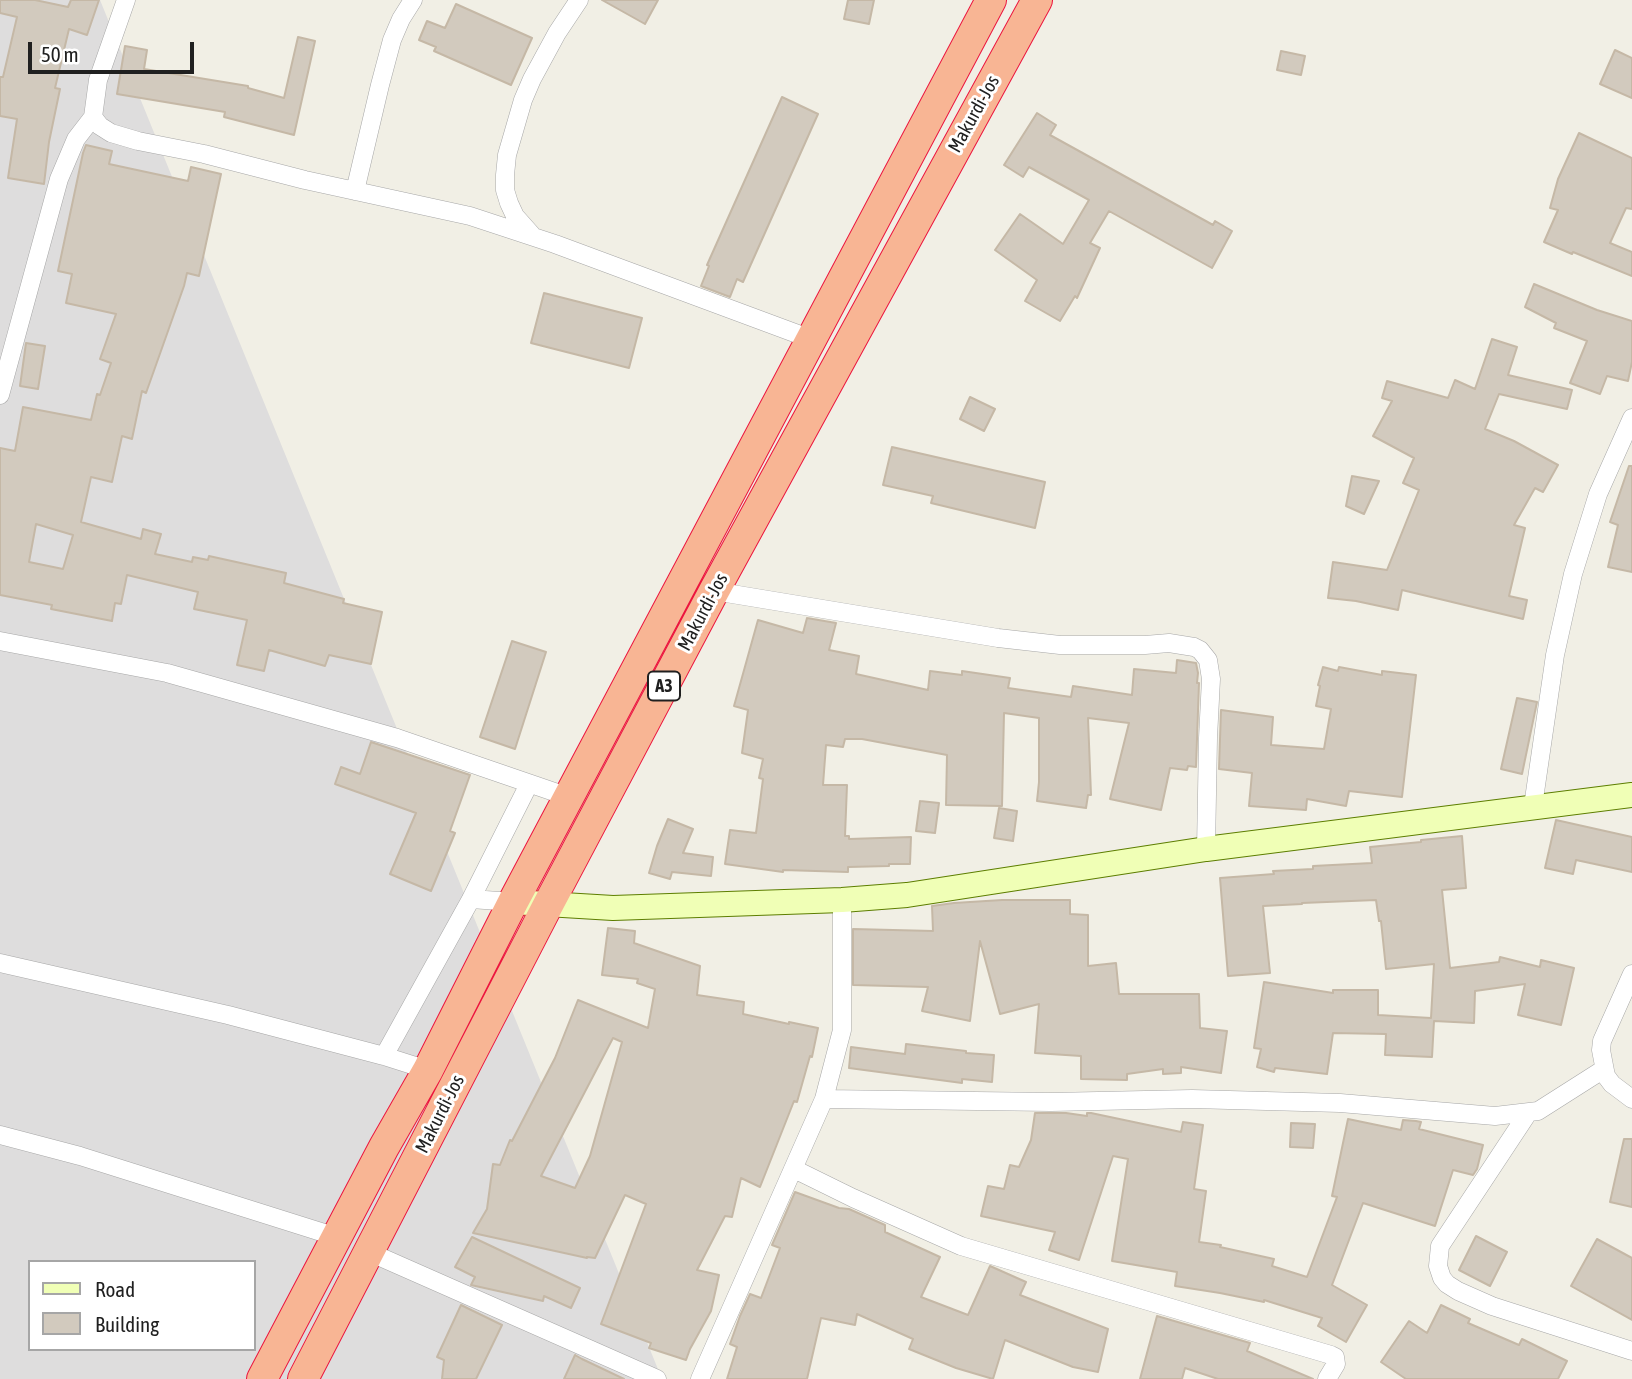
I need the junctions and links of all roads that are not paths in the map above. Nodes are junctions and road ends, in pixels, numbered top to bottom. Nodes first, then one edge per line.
1 (126, 0) edge
2 (413, 0) edge
3 (579, 0) edge
4 (991, 0) edge
5 (1037, 0) edge
6 (93, 117) junction
7 (355, 191) junction
8 (533, 236) junction
9 (811, 339) junction
10 (0, 395) edge
11 (1632, 418) edge
12 (714, 591) junction
13 (0, 641) edge
14 (529, 784) junction
15 (1632, 795) edge
16 (569, 797) junction
17 (1533, 806) junction
18 (1206, 849) junction
19 (471, 899) junction
20 (842, 900) junction
21 (513, 902) junction
22 (548, 905) junction
23 (0, 963) edge
24 (1632, 974) edge
25 (384, 1056) junction
26 (1604, 1069) junction
27 (428, 1070) junction
28 (824, 1098) junction
29 (1632, 1099) edge
30 (1528, 1113) junction
31 (0, 1135) edge
32 (794, 1169) junction
33 (337, 1237) junction
34 (369, 1252) junction
35 (1632, 1351) edge
36 (262, 1379) edge
37 (303, 1379) edge
38 (657, 1379) edge
39 (700, 1379) edge
40 (1327, 1379) edge

1 - 6 street
2 - 7 street
3 - 8 street
4 - 9 highway, Makurdi-Jos / A3
5 - 12 highway, Makurdi-Jos / A3
6 - 7 street
6 - 10 street
7 - 8 street
8 - 9 street
9 - 16 highway, Makurdi-Jos / A3
11 - 17 street
12 - 18 street
12 - 22 highway, Makurdi-Jos / A3
13 - 14 street
14 - 16 street
14 - 19 street
15 - 17 main road
16 - 21 highway, Makurdi-Jos / A3
17 - 18 main road
18 - 20 main road
19 - 21 street
19 - 25 street
20 - 22 main road
20 - 28 street
21 - 22 main road
21 - 27 highway, Makurdi-Jos / A3
22 - 34 highway, Makurdi-Jos / A3
23 - 25 street
24 - 26 street
25 - 27 street
26 - 29 street
26 - 30 street
27 - 33 highway, Makurdi-Jos / A3
28 - 30 street
28 - 32 street
30 - 35 street
31 - 33 street
32 - 39 street
32 - 40 street
33 - 36 highway, Makurdi-Jos / A3
34 - 37 highway, Makurdi-Jos / A3
34 - 38 street

